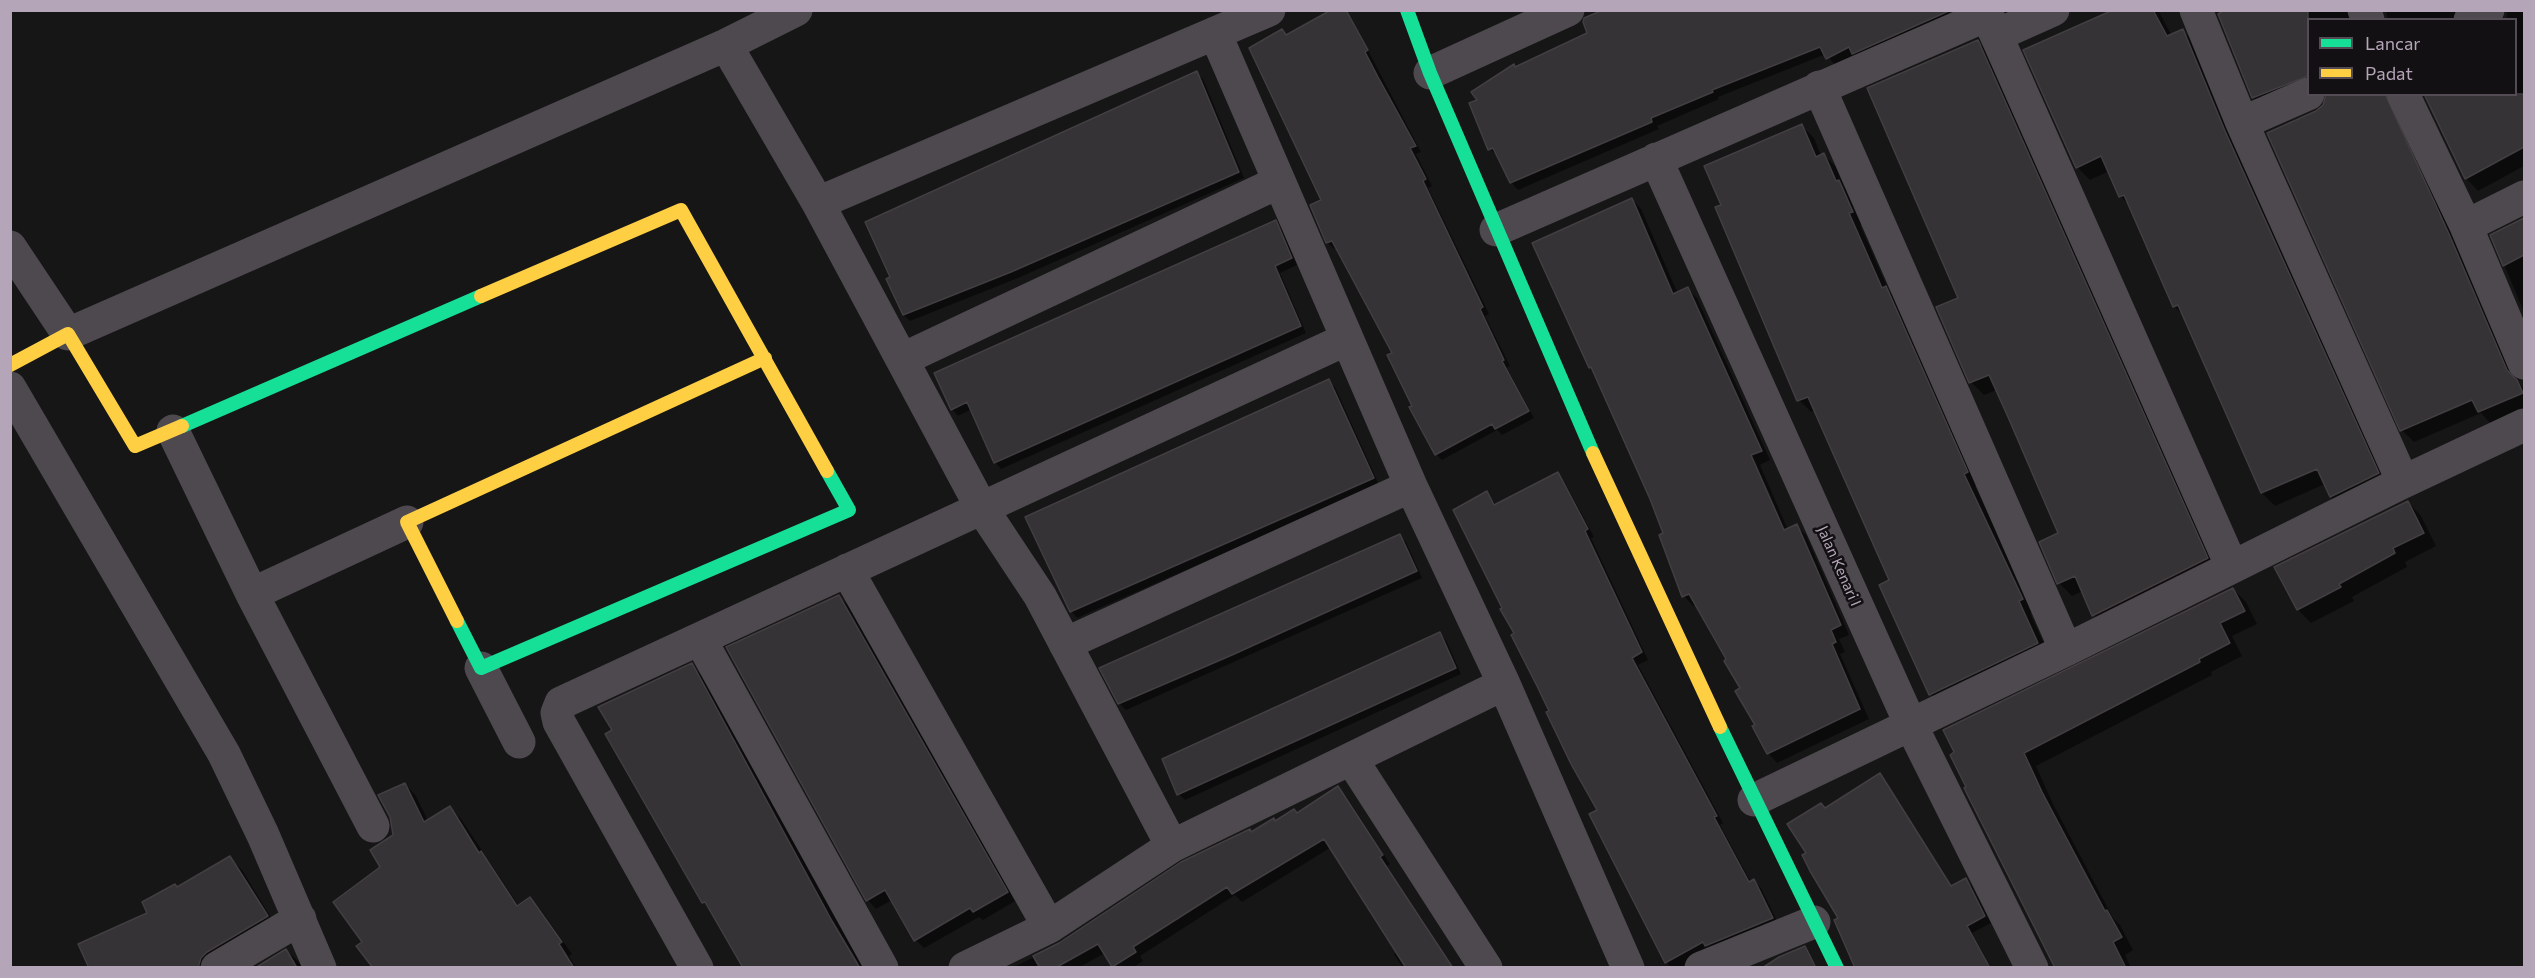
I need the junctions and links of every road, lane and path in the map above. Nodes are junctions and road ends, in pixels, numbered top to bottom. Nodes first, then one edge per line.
1 (796, 10) edge
2 (1269, 10) edge
3 (1407, 10) edge
4 (1568, 10) edge
5 (2053, 10) edge
6 (2196, 10) edge
7 (2488, 10) edge
8 (2474, 18) edge
9 (1990, 20) edge
10 (1215, 33) junction
11 (726, 45) junction
12 (1430, 73) junction
13 (1819, 87) junction
14 (2307, 94) edge
15 (2404, 96) edge
16 (2242, 123) junction
17 (1656, 159) junction
18 (1279, 182) junction
19 (2524, 197) edge
20 (819, 203) junction
21 (2466, 226) junction
22 (1497, 230) junction
23 (10, 247) edge
24 (68, 334) junction
25 (1347, 339) junction
26 (765, 358) junction
27 (903, 359) junction
28 (2524, 363) edge
29 (10, 365) edge
30 (10, 388) edge
31 (2524, 425) edge
32 (172, 431) junction
33 (2403, 482) junction
34 (1411, 486) junction
35 (981, 507) junction
36 (407, 522) junction
37 (2232, 567) junction
38 (847, 570) junction
39 (252, 594) junction
40 (700, 639) junction
41 (1065, 644) junction
42 (2066, 650) junction
43 (481, 668) junction
44 (1504, 684) junction
45 (1910, 723) junction
46 (519, 742) dead end
47 (1352, 760) junction
48 (1754, 800) junction
49 (373, 826) dead end
50 (1172, 846) junction
51 (300, 919) junction
52 (1814, 922) junction
53 (1049, 927) junction
54 (1708, 966) edge
55 (217, 968) edge
56 (320, 968) edge
57 (697, 968) edge
58 (882, 968) edge
59 (965, 968) edge
60 (1485, 968) edge
61 (1628, 968) edge
62 (1837, 968) edge
63 (2032, 968) edge

1 - 11 street
2 - 10 street
3 - 12 street
4 - 12 street
5 - 9 street
6 - 16 street
7 - 8 street
9 - 13 street
9 - 37 street
10 - 18 street
10 - 20 street
11 - 20 street
11 - 24 street
12 - 22 street
13 - 17 street
13 - 42 street
14 - 16 street
15 - 21 street
16 - 33 street
17 - 22 street
17 - 45 street, Jalan Kenari I
18 - 25 street
18 - 27 street
19 - 21 street
20 - 27 street
21 - 28 street
22 - 48 street
23 - 24 street
24 - 29 street
24 - 32 street
25 - 34 street
25 - 35 street
26 - 32 street
26 - 36 street
26 - 43 street
27 - 35 street
30 - 51 street
31 - 33 street
32 - 39 street
33 - 37 street
34 - 41 street
34 - 44 street
35 - 38 street
35 - 41 street
36 - 39 street
36 - 43 street
37 - 42 street
38 - 40 street
38 - 53 street
39 - 49 street
40 - 57 street
40 - 58 street
41 - 50 street
42 - 45 street
43 - 46 street
44 - 47 street
44 - 61 street
45 - 48 street
45 - 63 street, Jalan Kenari I
47 - 50 street
47 - 60 street
48 - 52 street
50 - 53 street
51 - 55 street
51 - 56 street
52 - 54 street
52 - 62 street
53 - 59 street

